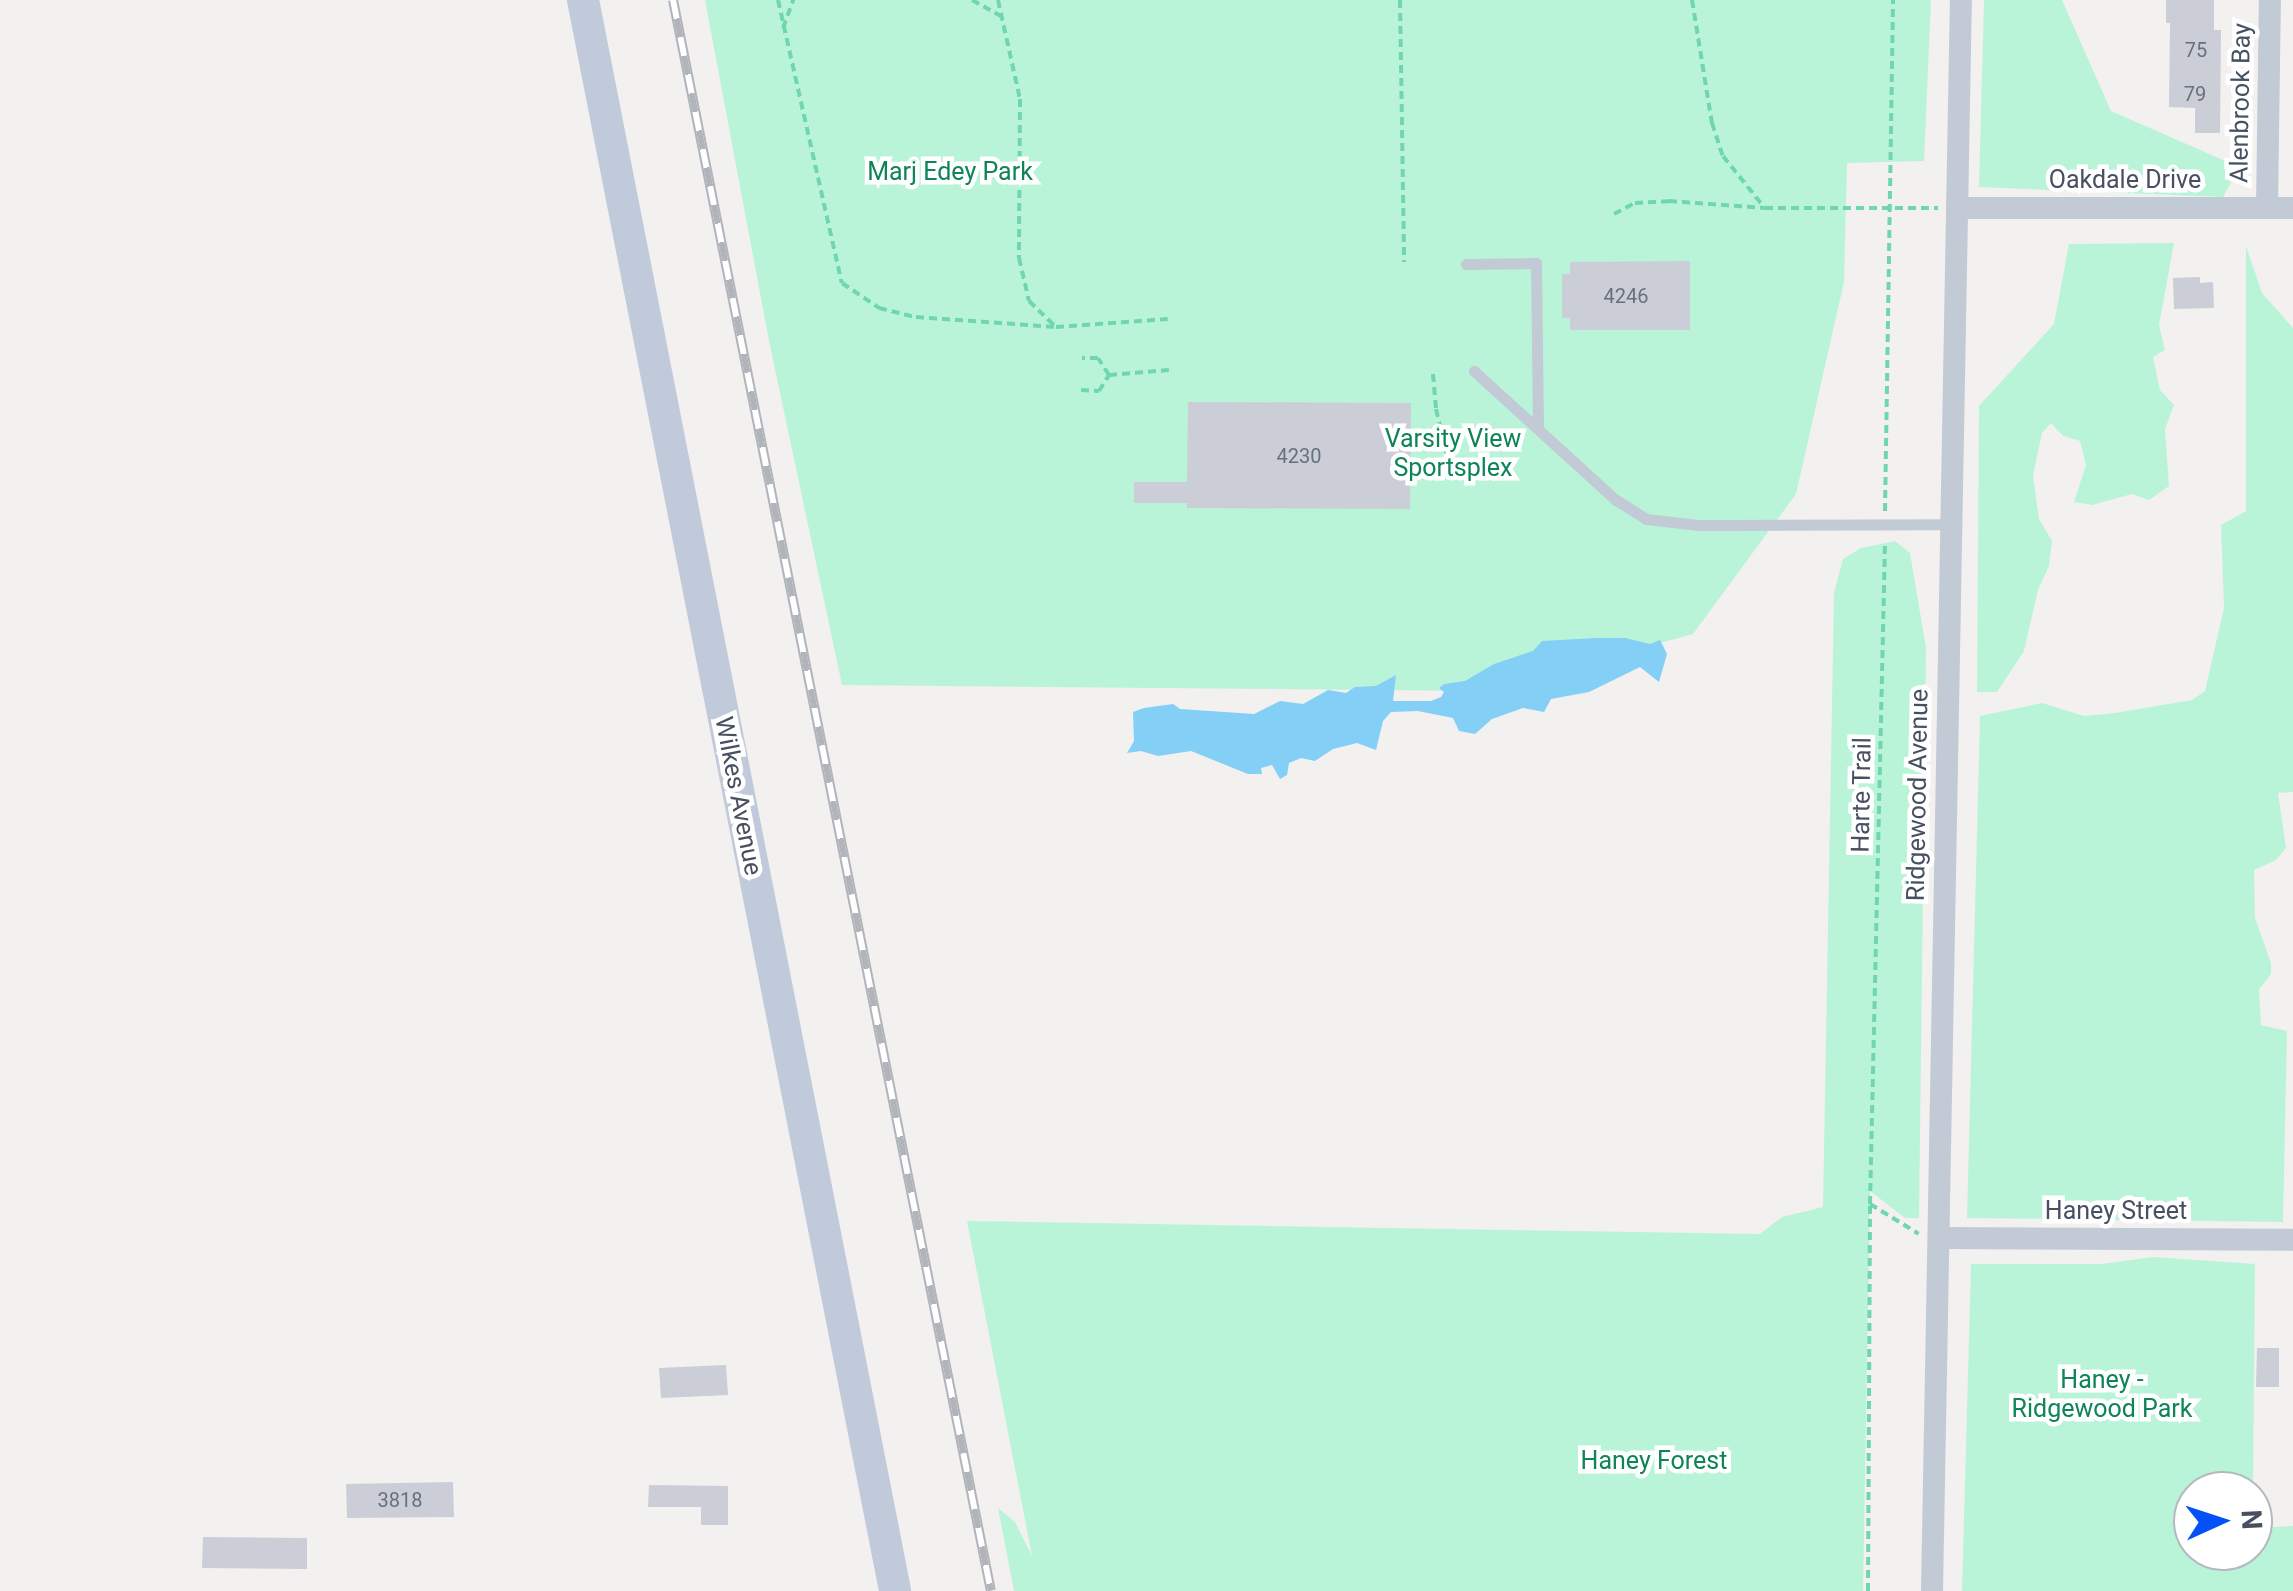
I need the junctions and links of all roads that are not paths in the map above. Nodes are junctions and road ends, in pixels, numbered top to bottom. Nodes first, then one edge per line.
1 (584, 0) edge
2 (1961, 0) edge
3 (2270, 0) edge
4 (1957, 208) junction
5 (2266, 208) junction
6 (2293, 208) edge
7 (1466, 264) dead end
8 (1474, 371) dead end
9 (1538, 427) junction
10 (1949, 524) junction
11 (1939, 1238) junction
12 (2293, 1240) edge
13 (895, 1591) edge
14 (1932, 1591) edge

1 - 13 main road, Wilkes Avenue
2 - 4 street, Ridgewood Avenue
3 - 5 street, Alenbrook Bay
4 - 5 street, Oakdale Drive
4 - 10 street, Ridgewood Avenue
5 - 6 street, Oakdale Drive
7 - 9 lane
8 - 9 lane
9 - 10 lane
10 - 11 street, Ridgewood Avenue
11 - 12 street, Haney Street
11 - 14 street, Ridgewood Avenue

